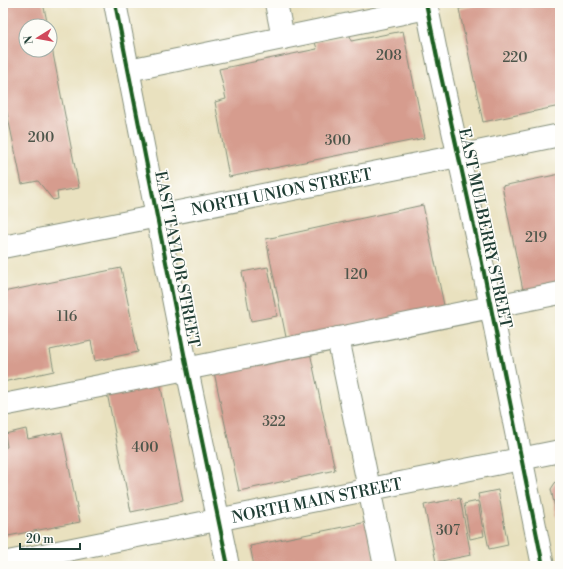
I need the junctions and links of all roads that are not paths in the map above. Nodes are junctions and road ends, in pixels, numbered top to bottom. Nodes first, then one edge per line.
1 (115, 3) edge
2 (276, 3) edge
3 (427, 5) edge
4 (283, 38) junction
5 (129, 70) junction
6 (560, 135) edge
7 (458, 156) junction
8 (157, 216) junction
9 (3, 247) edge
10 (560, 293) edge
11 (491, 307) junction
12 (338, 338) junction
13 (187, 369) junction
14 (3, 405) edge
15 (560, 451) edge
16 (521, 458) junction
17 (369, 490) junction
18 (218, 520) junction
19 (12, 563) edge
20 (228, 566) edge
21 (385, 566) edge
22 (543, 566) edge

1 - 5 street, EAST TAYLOR STREET
2 - 4 street
3 - 4 street
3 - 7 street, EAST MULBERRY STREET
4 - 5 street
5 - 8 street, EAST TAYLOR STREET
6 - 7 street, NORTH UNION STREET
7 - 8 street, NORTH UNION STREET
7 - 11 street, EAST MULBERRY STREET
8 - 9 street, NORTH UNION STREET
8 - 13 street, EAST TAYLOR STREET
10 - 11 street
11 - 12 street
11 - 16 street, EAST MULBERRY STREET
12 - 13 street
12 - 17 street
13 - 14 street
13 - 18 street, EAST TAYLOR STREET
15 - 16 street, NORTH MAIN STREET
16 - 17 street, NORTH MAIN STREET
16 - 22 street, EAST MULBERRY STREET
17 - 18 street, NORTH MAIN STREET
17 - 21 street
18 - 19 street, NORTH MAIN STREET
18 - 20 street, EAST TAYLOR STREET

